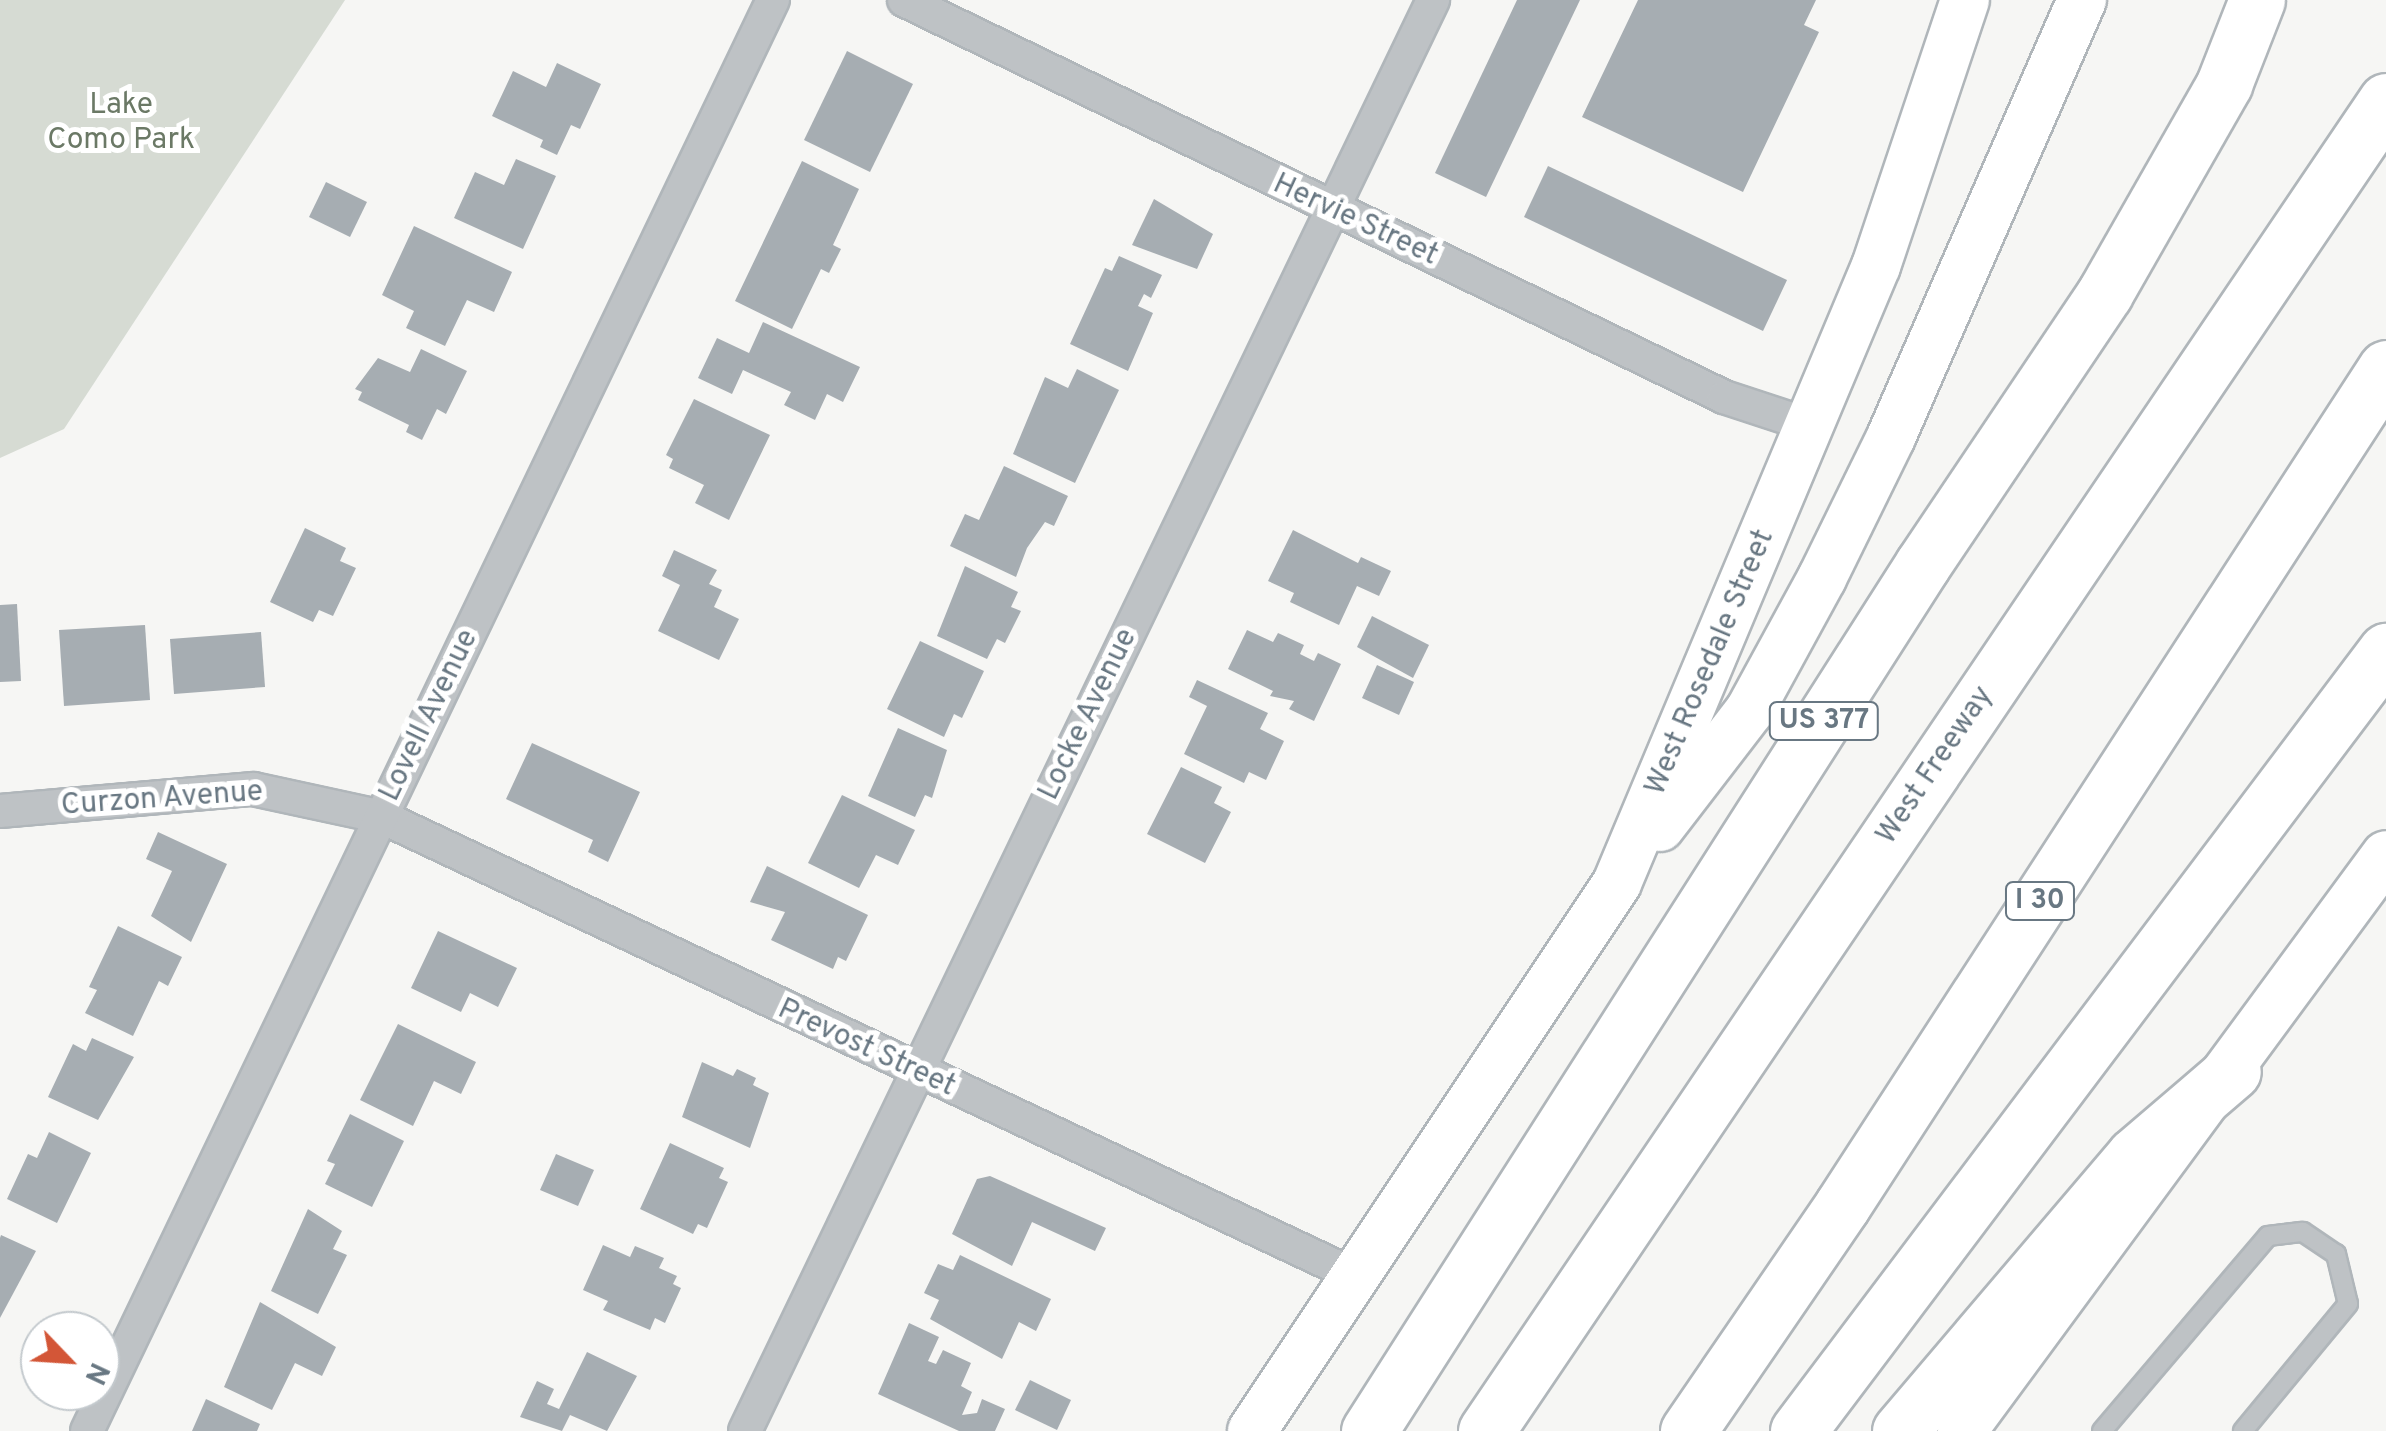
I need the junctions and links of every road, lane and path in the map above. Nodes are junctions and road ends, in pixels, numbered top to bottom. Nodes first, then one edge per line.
1 (773, 0) edge
2 (904, 0) edge
3 (1433, 0) edge
4 (1965, 0) edge
5 (2082, 0) edge
6 (2257, 0) edge
7 (2386, 101) edge
8 (1332, 210) junction
9 (2386, 368) edge
10 (1812, 426) junction
11 (2386, 650) edge
12 (0, 811) edge
13 (382, 817) junction
14 (2386, 855) edge
15 (1617, 883) junction
16 (2233, 1071) junction
17 (917, 1073) junction
18 (1354, 1275) junction
19 (86, 1431) edge
20 (745, 1431) edge
21 (1252, 1431) edge
22 (1369, 1431) edge
23 (1486, 1431) edge
24 (1688, 1431) edge
25 (1798, 1431) edge
26 (1900, 1431) edge
27 (1962, 1431) edge
28 (2102, 1431) edge
29 (2243, 1431) edge

1 - 13 street, Lovell Avenue
2 - 8 street, Hervie Street
3 - 8 street, Locke Avenue
4 - 10 main road, West Rosedale Street
5 - 15 main road
6 - 22 highway, US 377
7 - 23 highway, West Freeway
8 - 10 street, Hervie Street
8 - 17 street, Locke Avenue
9 - 24 highway, I 30
10 - 15 main road, West Rosedale Street
11 - 25 highway
12 - 13 street, Curzon Avenue
13 - 17 street, Prevost Street
13 - 19 street, Lovell Avenue
14 - 16 main road
15 - 18 main road, West Rosedale Street
16 - 26 highway
16 - 27 main road
17 - 18 street, Prevost Street
17 - 20 street, Locke Avenue
18 - 21 main road
28 - 29 lane

